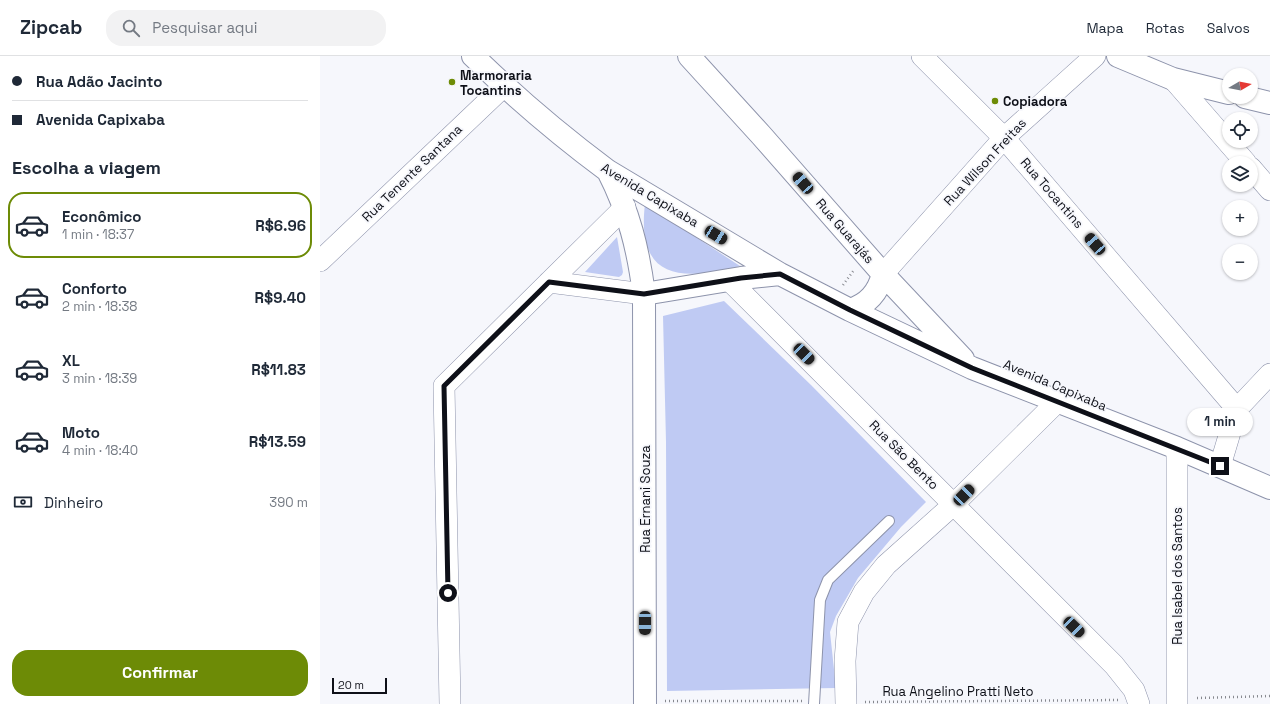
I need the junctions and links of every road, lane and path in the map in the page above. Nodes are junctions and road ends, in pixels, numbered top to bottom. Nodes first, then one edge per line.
1 (473, 56) edge
2 (689, 56) edge
3 (922, 56) edge
4 (1095, 56) edge
5 (1118, 56) edge
6 (1173, 79) junction
7 (504, 86) junction
8 (1222, 91) edge
9 (1258, 100) edge
10 (1270, 103) edge
11 (1004, 138) junction
12 (1240, 156) edge
13 (608, 171) junction
14 (1258, 176) edge
15 (1270, 190) edge
16 (625, 207) junction
17 (320, 261) edge
18 (639, 261) junction
19 (780, 274) junction
20 (883, 274) junction
21 (729, 280) junction
22 (549, 282) junction
23 (686, 287) junction
24 (644, 294) junction
25 (850, 310) junction
26 (972, 368) junction
27 (1270, 374) edge
28 (1057, 402) junction
29 (1237, 409) junction
30 (1177, 448) junction
31 (1220, 466) junction
32 (1270, 488) edge
33 (953, 505) junction
34 (889, 521) dead end
35 (1270, 696) edge
36 (1177, 701) edge
37 (645, 702) edge
38 (1139, 702) edge
39 (814, 703) edge
40 (846, 703) edge
41 (450, 704) edge

1 - 7 main road, Avenida Capixaba
2 - 20 main road, Rua Guarajás
3 - 11 street, Rua Tocantins
4 - 11 street, Rua Wilson Freitas
5 - 6 main road
6 - 8 main road
6 - 12 street
7 - 13 main road, Avenida Capixaba
7 - 17 street, Rua Tenente Santana
9 - 10 main road
11 - 20 street, Rua Wilson Freitas
11 - 29 street, Rua Tocantins
13 - 16 main road, Rua Ernani Souza
13 - 19 main road, Avenida Capixaba
14 - 15 street
16 - 18 main road, Rua Ernani Souza
16 - 22 street
18 - 23 main road
18 - 24 main road, Rua Ernani Souza
19 - 21 main road
19 - 25 main road, Avenida Capixaba
20 - 25 main road
20 - 26 main road, Rua Guarajás
21 - 23 main road
21 - 33 street, Rua São Bento
22 - 24 street
22 - 41 street
23 - 24 main road
24 - 37 main road, Rua Ernani Souza
25 - 26 main road, Avenida Capixaba
26 - 28 main road, Avenida Capixaba
27 - 29 street
28 - 30 main road, Avenida Capixaba
28 - 33 street
29 - 31 street
30 - 31 main road, Avenida Capixaba
30 - 36 street, Rua Isabel dos Santos
31 - 32 main road, Avenida Capixaba
33 - 38 street, Rua São Bento
33 - 40 street
34 - 39 lane
35 - 36 path
37 - 39 path
38 - 40 path, Rua Angelino Pratti Neto

